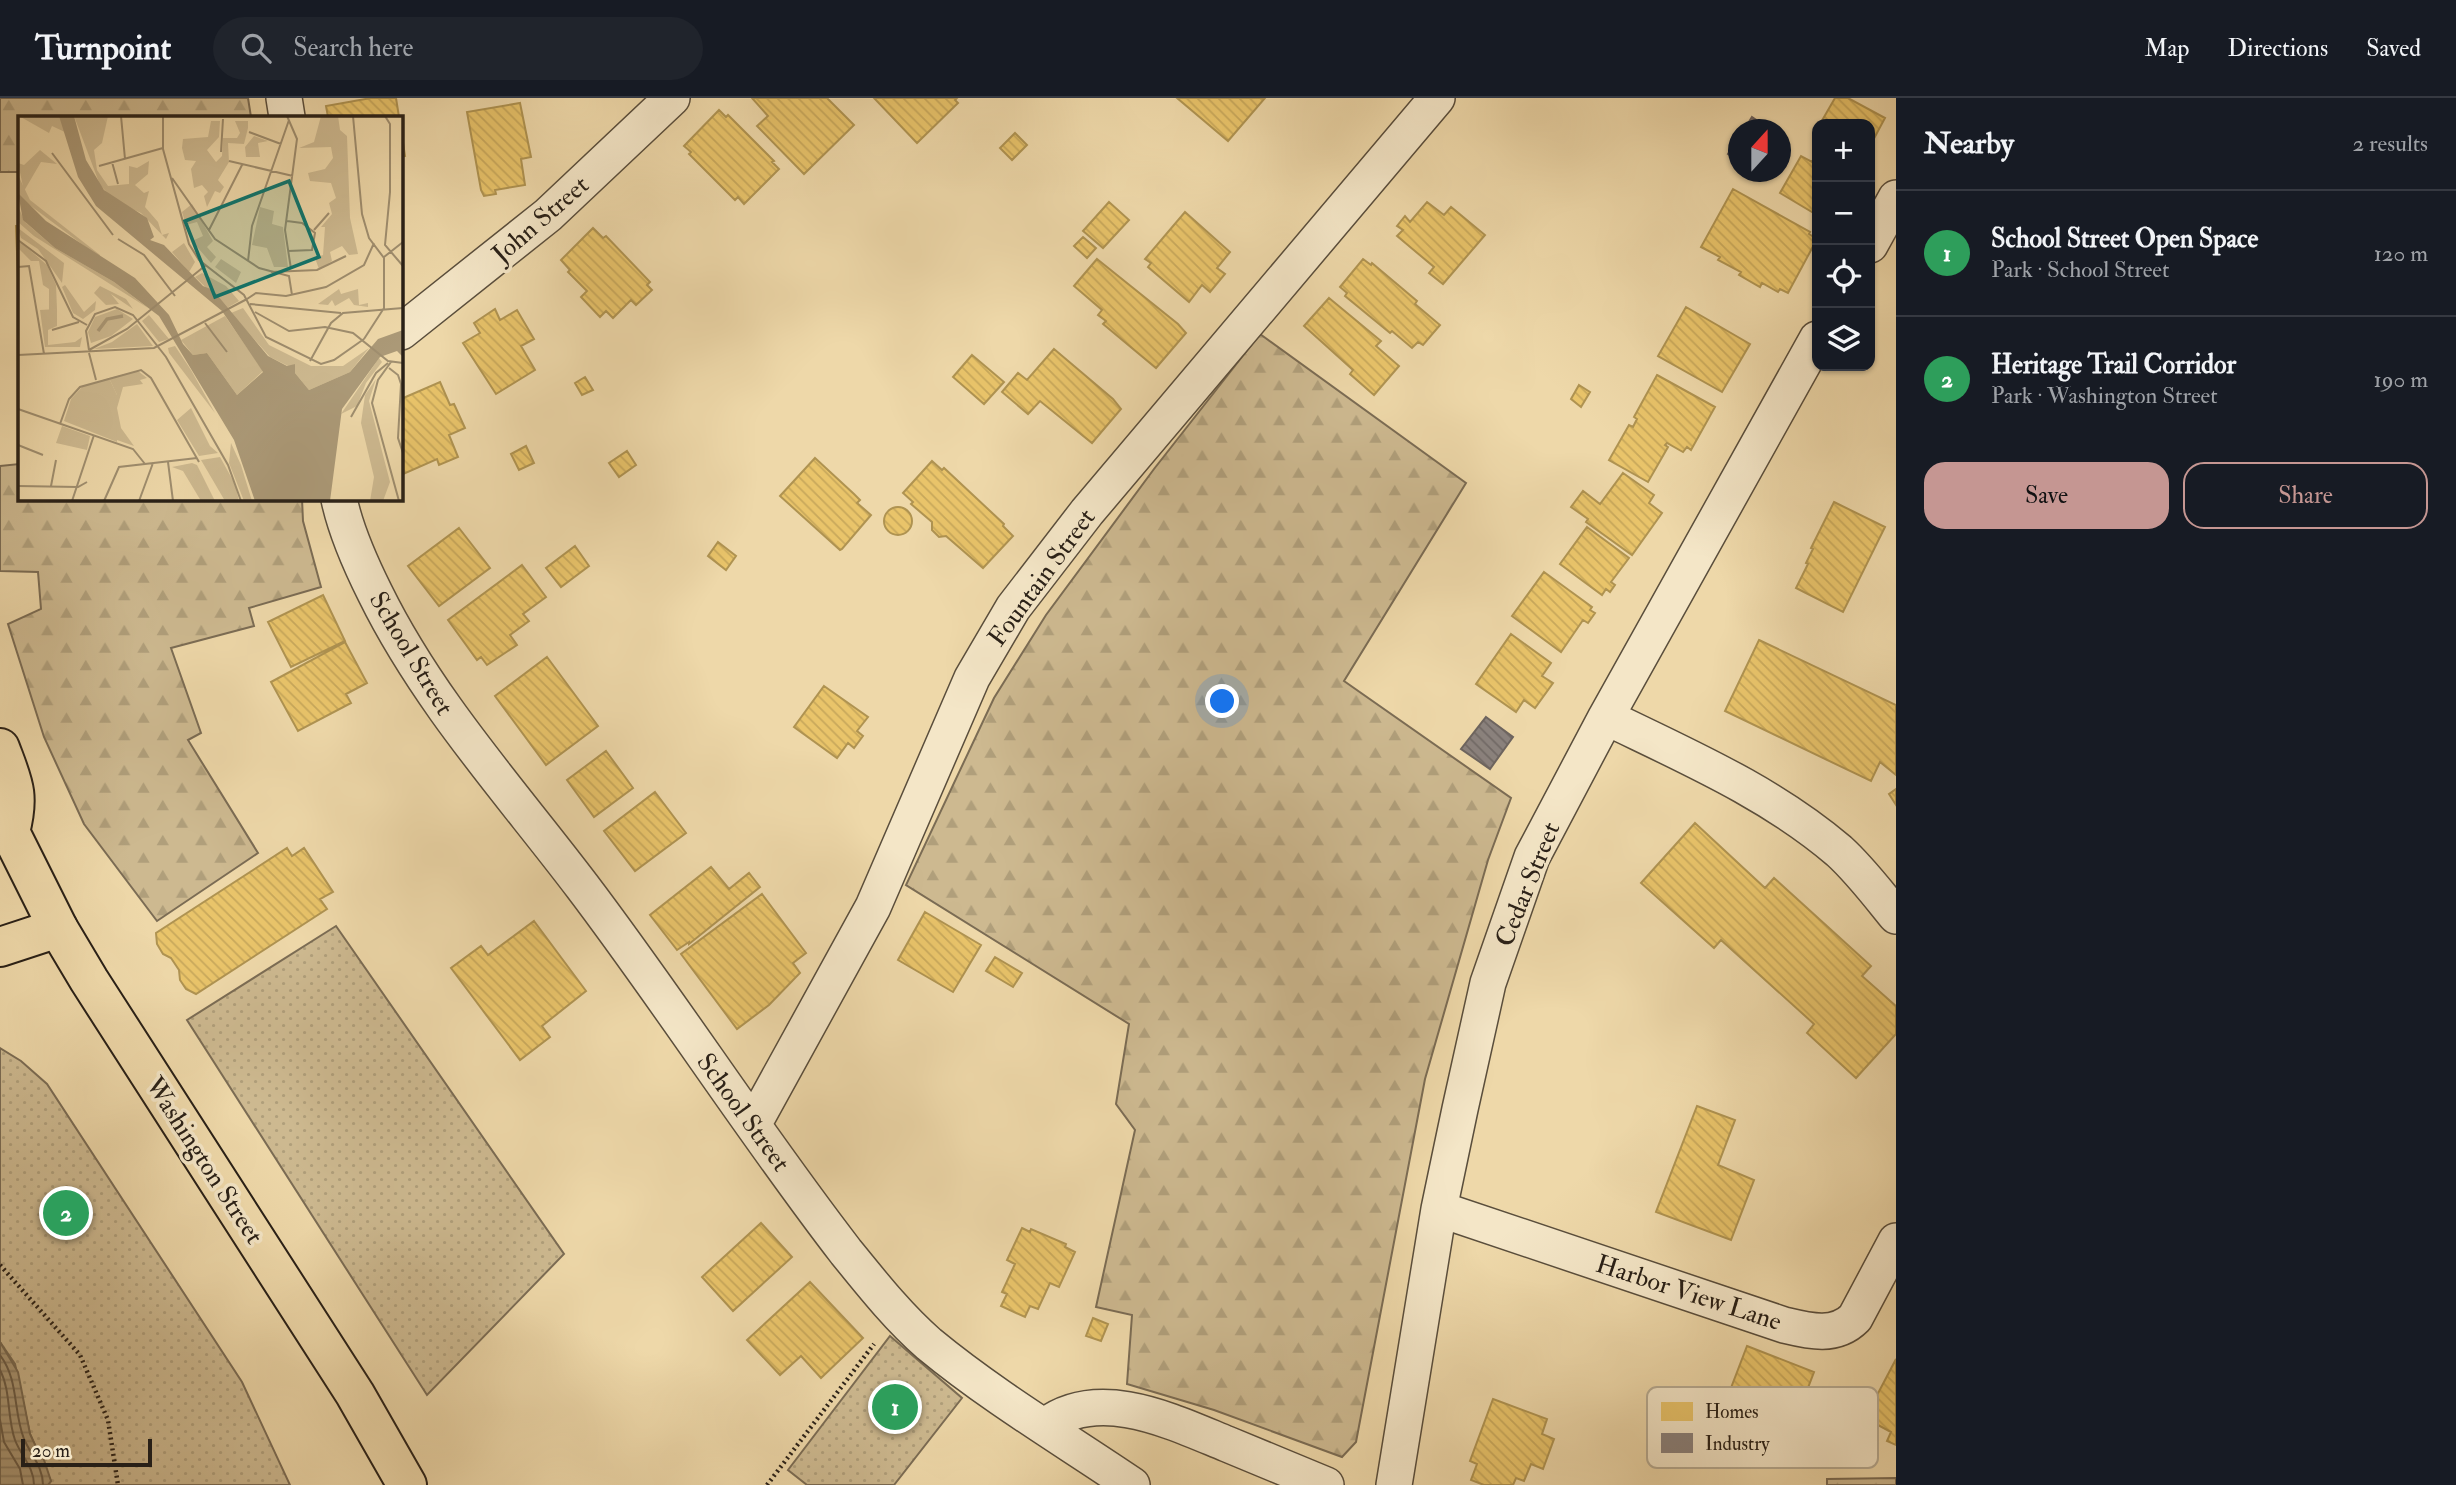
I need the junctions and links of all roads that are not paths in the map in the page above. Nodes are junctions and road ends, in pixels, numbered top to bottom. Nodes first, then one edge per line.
1 (284, 98) edge
2 (672, 98) edge
3 (1437, 98) edge
4 (287, 116) edge
5 (1896, 198) edge
6 (1875, 236) edge
7 (402, 331) edge
8 (1812, 349) edge
9 (339, 500) edge
10 (1606, 717) junction
11 (0, 748) edge
12 (5, 829) edge
13 (1896, 916) edge
14 (58, 928) junction
15 (0, 947) edge
16 (753, 1125) junction
17 (1439, 1209) junction
18 (1896, 1241) edge
19 (1045, 1426) junction
20 (407, 1485) edge
21 (1132, 1485) edge
22 (1326, 1485) edge
23 (1394, 1485) edge

1 - 4 street
2 - 7 street, John Street
3 - 16 street, Fountain Street
5 - 6 street
8 - 10 street, Cedar Street
9 - 16 street, School Street
10 - 13 street
10 - 17 street, Cedar Street
11 - 12 main road, Washington Street
12 - 14 main road, Washington Street
14 - 15 main road
14 - 20 main road, Washington Street
16 - 19 street, School Street
17 - 18 street, Harbor View Lane
17 - 23 street, Cedar Street
19 - 21 street, School Street
19 - 22 street

